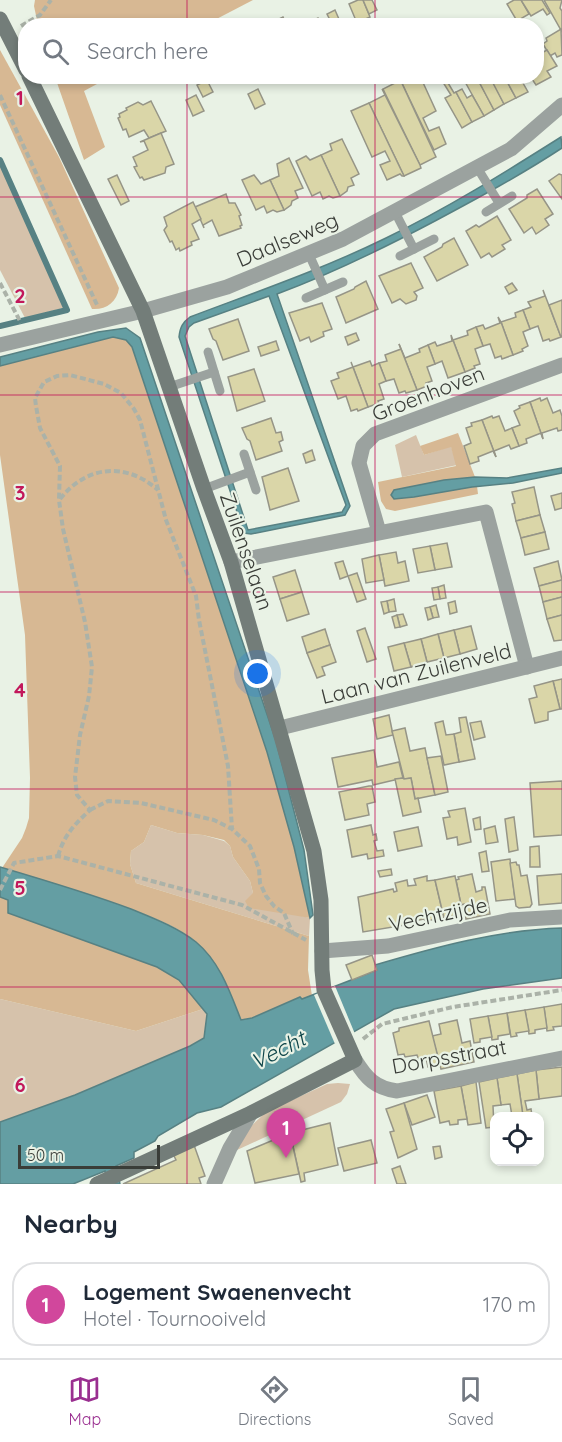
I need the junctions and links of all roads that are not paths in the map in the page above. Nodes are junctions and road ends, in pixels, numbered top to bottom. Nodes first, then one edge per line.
1 (0, 19) edge
2 (18, 54) edge
3 (33, 84) edge
4 (562, 105) edge
5 (480, 173) junction
6 (512, 196) dead end
7 (499, 204) junction
8 (486, 212) dead end
9 (397, 216) junction
10 (434, 239) dead end
11 (414, 249) junction
12 (400, 256) dead end
13 (311, 258) junction
14 (343, 282) dead end
15 (325, 290) junction
16 (306, 298) dead end
17 (143, 311) junction
18 (0, 345) edge
19 (207, 352) dead end
20 (562, 365) edge
21 (214, 372) junction
22 (169, 387) junction
23 (220, 391) dead end
24 (244, 454) dead end
25 (250, 472) junction
26 (204, 489) junction
27 (256, 490) dead end
28 (379, 532) junction
29 (231, 562) junction
30 (562, 658) edge
31 (527, 667) junction
32 (280, 728) junction
33 (562, 917) edge
34 (322, 951) junction
35 (350, 1048) junction
36 (562, 1058) edge
37 (251, 1113) junction
38 (100, 1183) edge
39 (214, 1184) edge

1 - 2 street
3 - 17 street, Zuilenselaan
4 - 5 street, Daalseweg
5 - 7 lane
5 - 9 street, Daalseweg
6 - 7 lane
7 - 8 lane
9 - 11 lane
9 - 13 street, Daalseweg
10 - 11 lane
11 - 12 lane
13 - 15 lane
13 - 17 street, Daalseweg
14 - 15 lane
15 - 16 lane
17 - 18 street, Daalseweg
17 - 22 street, Zuilenselaan
19 - 21 lane
20 - 28 street, Groenhoven
21 - 22 lane
21 - 23 lane
22 - 26 street, Zuilenselaan
24 - 25 lane
25 - 26 lane
25 - 27 lane
26 - 29 street, Zuilenselaan
28 - 29 street
28 - 31 street
29 - 32 street, Zuilenselaan
30 - 31 street, Laan van Zuilenveld
31 - 32 street, Laan van Zuilenveld
32 - 34 street, Zuilenselaan
33 - 34 street, Vechtzijde
34 - 35 street, Zuilenselaan
35 - 36 street, Dorpsstraat
35 - 37 street
37 - 38 street
37 - 39 street

